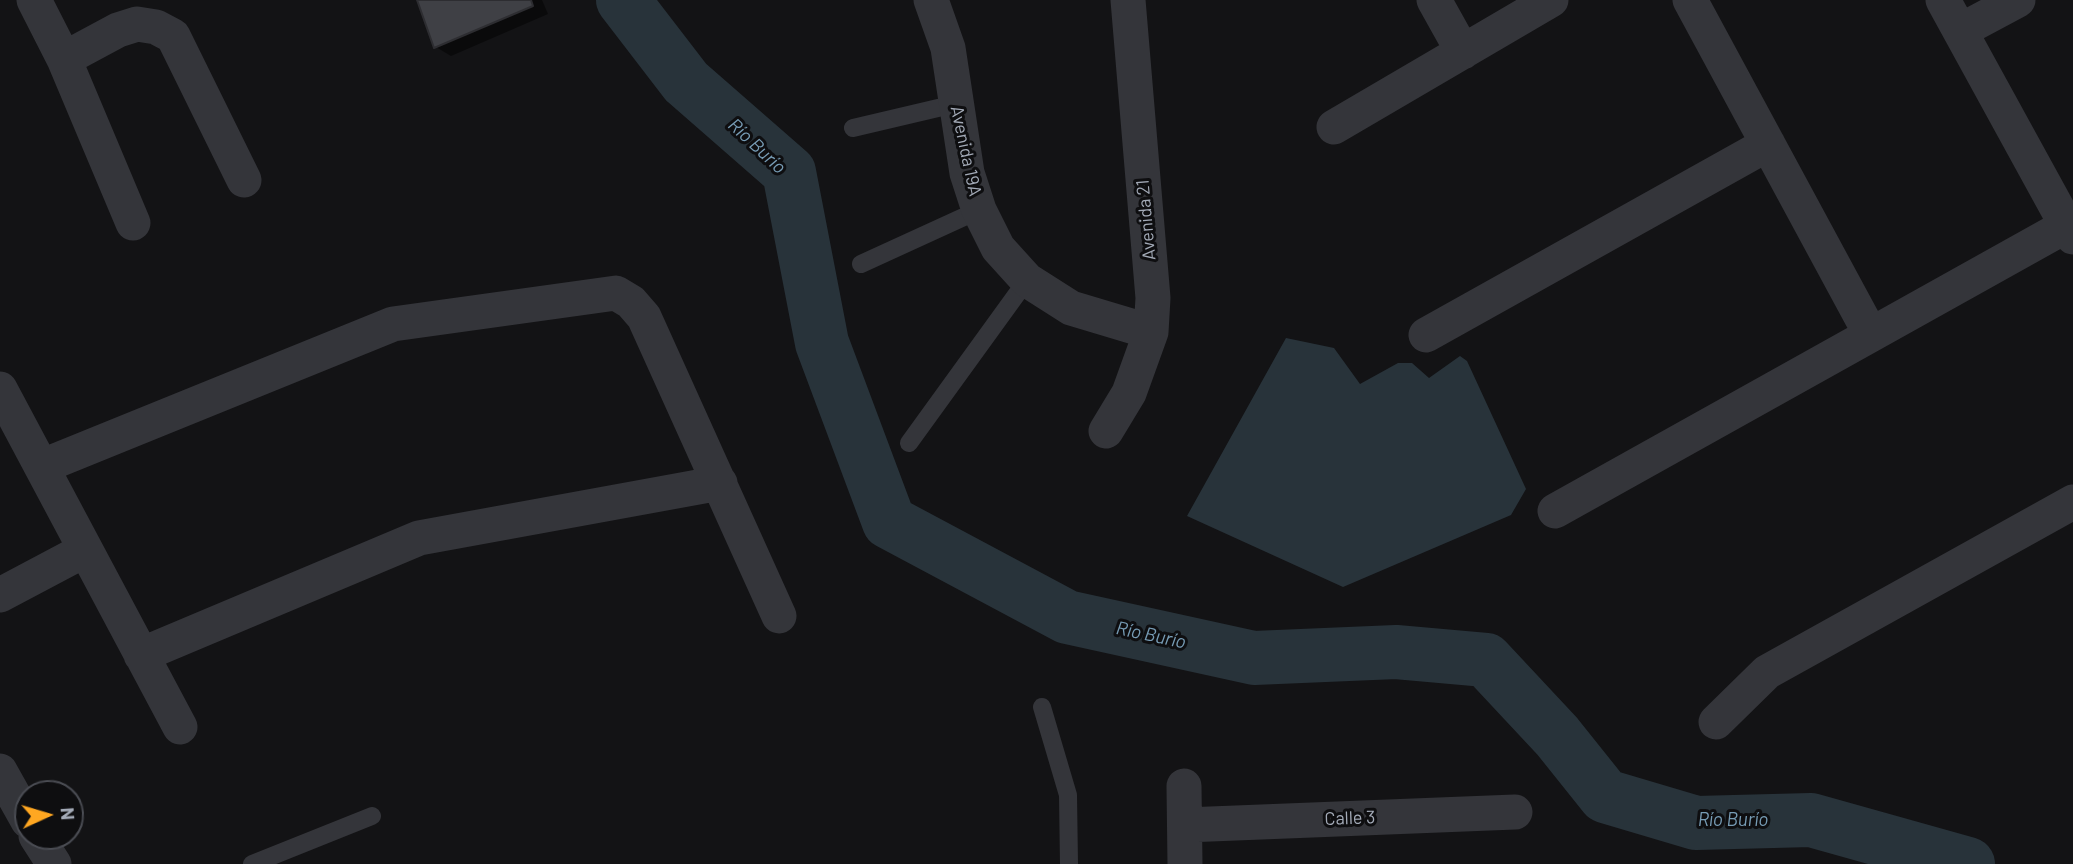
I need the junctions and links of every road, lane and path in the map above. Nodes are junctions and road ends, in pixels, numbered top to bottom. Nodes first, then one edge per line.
1 (34, 0) edge
2 (930, 0) edge
3 (1128, 0) edge
4 (1434, 0) edge
5 (1551, 0) edge
6 (1690, 0) edge
7 (1943, 0) edge
8 (2018, 0) edge
9 (1960, 32) junction
10 (1463, 52) junction
11 (64, 59) junction
12 (955, 104) junction
13 (1334, 127) dead end
14 (853, 128) dead end
15 (1768, 144) junction
16 (244, 180) dead end
17 (979, 210) junction
18 (133, 223) dead end
19 (2071, 228) edge
20 (861, 264) dead end
21 (1027, 279) junction
22 (1151, 332) junction
23 (1871, 333) junction
24 (1426, 335) dead end
25 (0, 389) edge
26 (1106, 431) dead end
27 (909, 443) dead end
28 (43, 466) junction
29 (720, 483) junction
30 (2073, 502) edge
31 (1555, 511) dead end
32 (85, 550) junction
33 (0, 595) edge
34 (779, 616) dead end
35 (141, 655) junction
36 (1042, 707) dead end
37 (1716, 722) dead end
38 (180, 727) dead end
39 (0, 771) edge
40 (1184, 786) dead end
41 (14, 796) edge
42 (1515, 812) dead end
43 (372, 817) dead end
44 (1185, 825) junction
45 (252, 864) edge
46 (1069, 864) edge
47 (1185, 864) edge

1 - 11 street
2 - 12 street, Avenida 19A
3 - 22 street, Avenida 21
4 - 10 street
5 - 10 street
6 - 15 street
7 - 9 street
8 - 9 street
9 - 19 street
10 - 13 street
11 - 16 street
11 - 18 street
12 - 14 lane
12 - 17 street, Avenida 19A
15 - 23 street
15 - 24 street
17 - 20 lane
17 - 21 street, Avenida 19A
19 - 23 street
21 - 22 street, Avenida 19A
21 - 27 lane
22 - 26 street, Avenida 21
23 - 31 street
25 - 28 street
28 - 29 street
28 - 32 street
29 - 34 street
29 - 35 street
30 - 37 street
32 - 33 street
32 - 35 street
35 - 38 street
36 - 46 lane
39 - 41 street
40 - 44 street
42 - 44 street, Calle 3
43 - 45 lane
44 - 47 street

